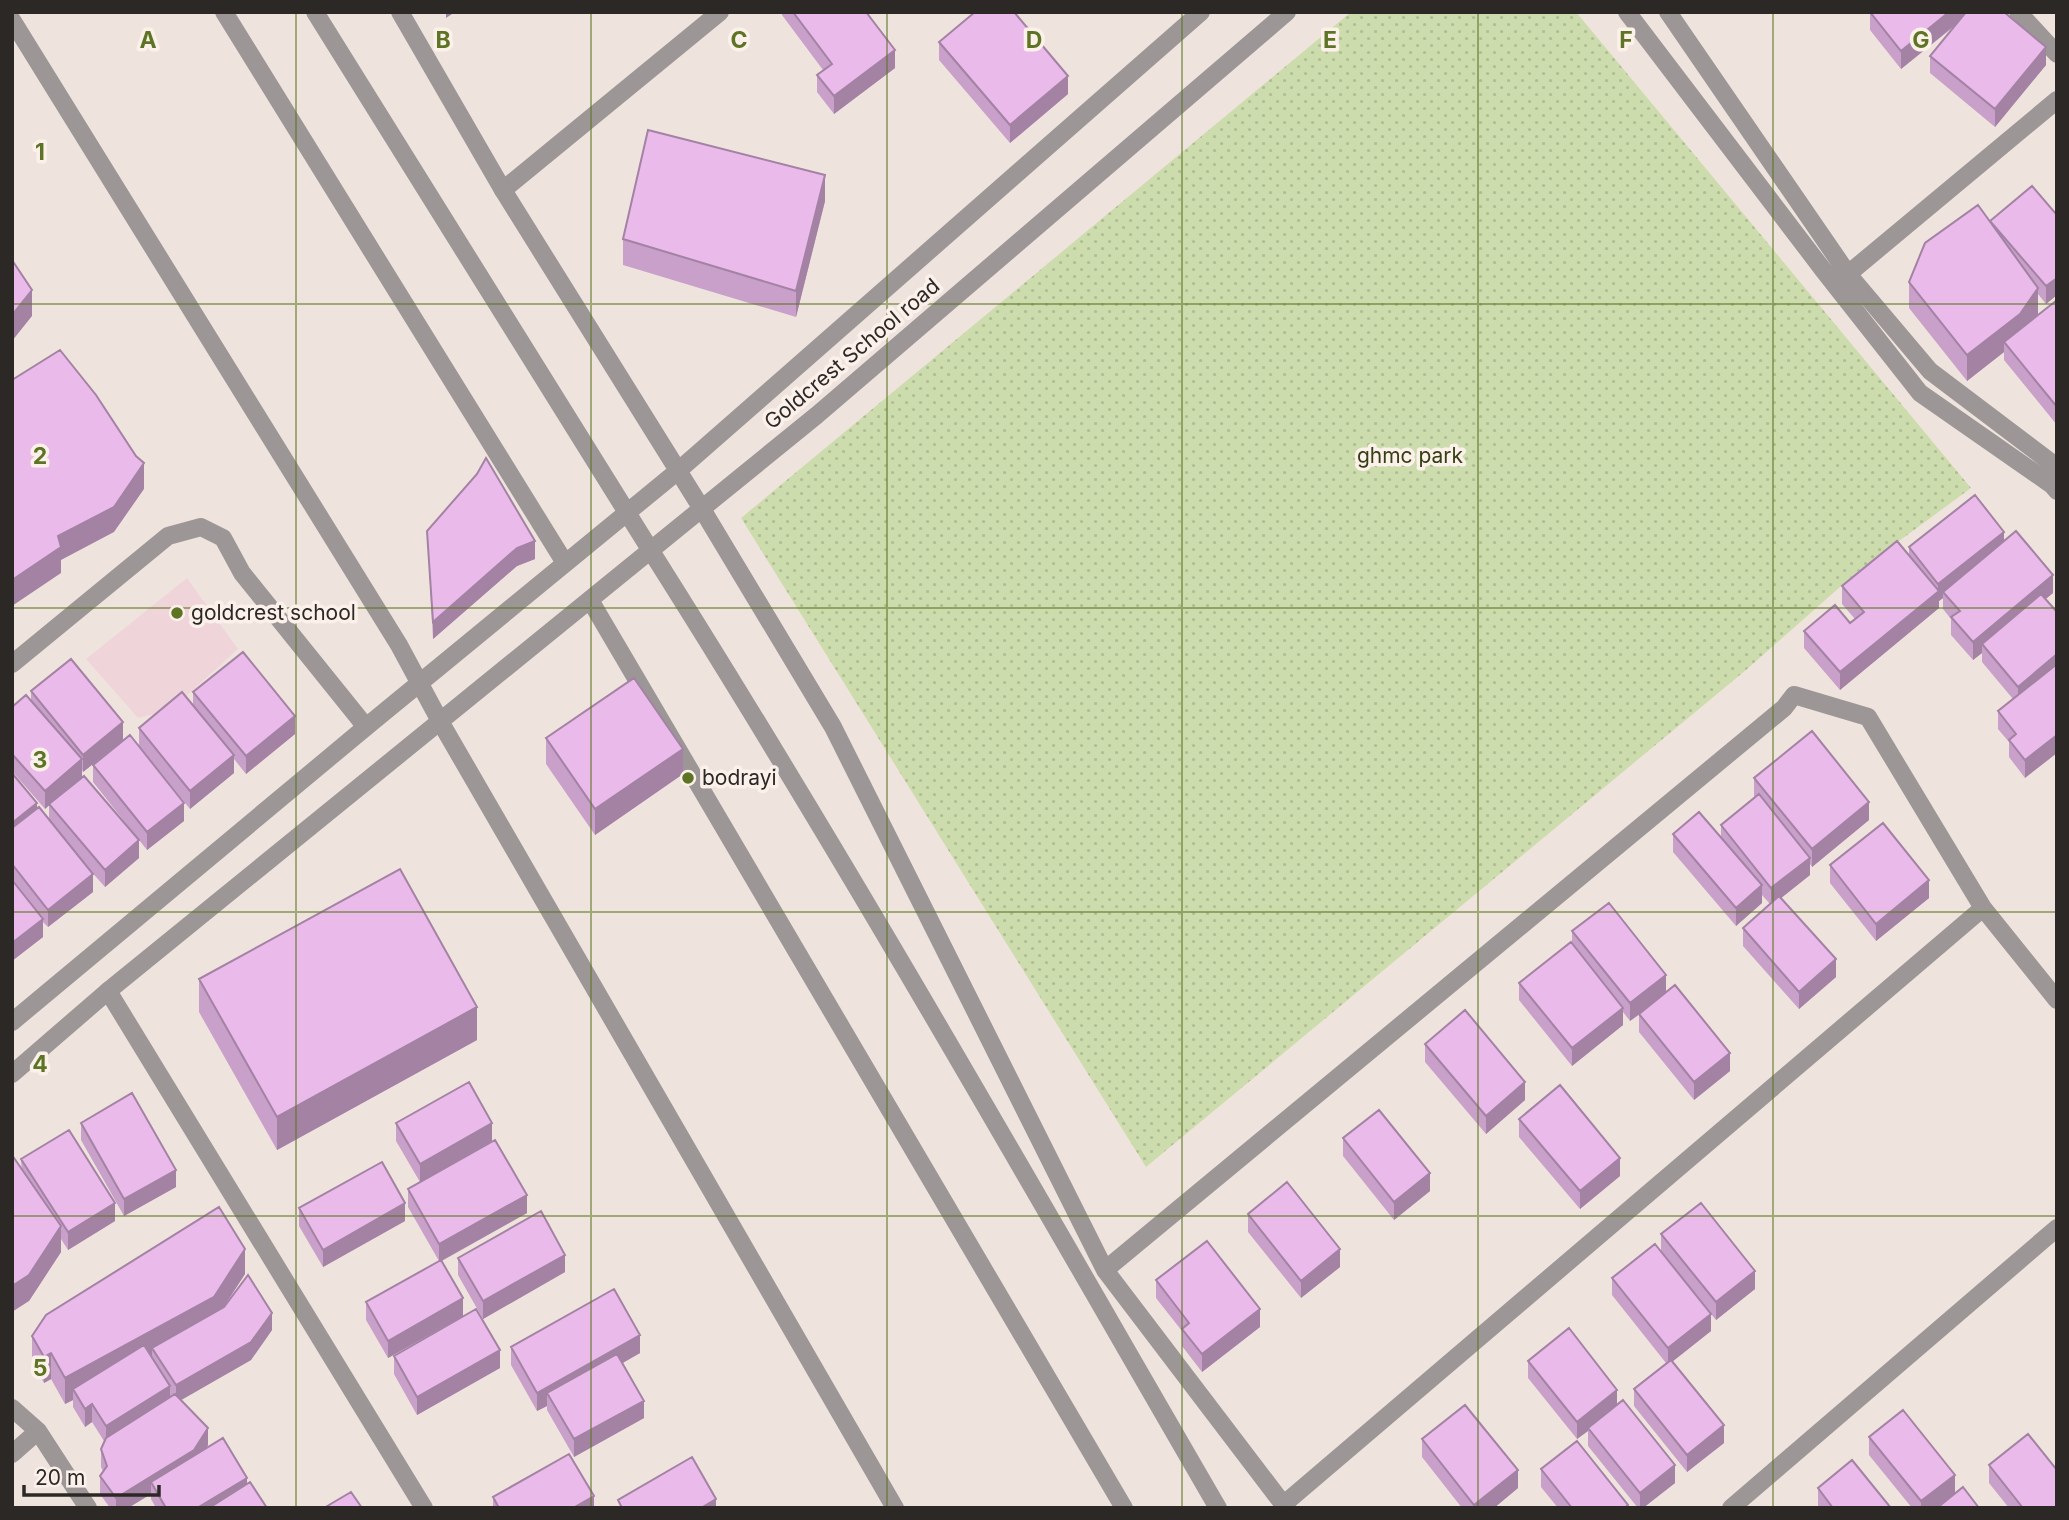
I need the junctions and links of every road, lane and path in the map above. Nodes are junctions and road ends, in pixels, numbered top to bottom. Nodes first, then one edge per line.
1 (224, 12) edge
2 (315, 12) edge
3 (400, 12) edge
4 (720, 12) edge
5 (1201, 12) edge
6 (1287, 12) edge
7 (1627, 12) edge
8 (1668, 12) edge
9 (2018, 12) edge
10 (12, 20) edge
11 (2057, 54) edge
12 (2057, 100) edge
13 (503, 190) junction
14 (1848, 274) junction
15 (2057, 467) edge
16 (679, 470) junction
17 (2057, 491) edge
18 (702, 509) junction
19 (626, 514) junction
20 (651, 551) junction
21 (565, 563) junction
22 (590, 600) junction
23 (12, 664) edge
24 (419, 684) junction
25 (441, 723) junction
26 (366, 727) junction
27 (1983, 908) junction
28 (108, 991) junction
29 (2057, 1000) edge
30 (12, 1022) edge
31 (12, 1074) edge
32 (2057, 1228) edge
33 (1105, 1270) junction
34 (12, 1408) edge
35 (38, 1431) junction
36 (12, 1454) edge
37 (1285, 1506) edge
38 (88, 1508) edge
39 (424, 1508) edge
40 (895, 1508) edge
41 (1124, 1508) edge
42 (1218, 1508) edge
43 (1731, 1508) edge

1 - 21 street
2 - 19 street
3 - 13 street
4 - 13 street
5 - 16 street, Goldcrest School road
6 - 18 street, Goldcrest School road
7 - 17 street
8 - 14 street
9 - 11 street
10 - 24 street
12 - 14 street
13 - 16 street
14 - 15 street
16 - 18 street
16 - 19 street, Goldcrest School road
18 - 20 street, Goldcrest School road
18 - 33 street
19 - 20 street
19 - 21 street, Goldcrest School road
20 - 22 street, Goldcrest School road
20 - 42 street
21 - 24 street, Goldcrest School road
22 - 25 street, Goldcrest School road
22 - 41 street
23 - 26 street
24 - 25 street
24 - 26 street, Goldcrest School road
25 - 28 street, Goldcrest School road
25 - 40 street
26 - 30 street, Goldcrest School road
27 - 29 street
27 - 33 street
27 - 37 street
28 - 31 street, Goldcrest School road
28 - 39 street
32 - 43 street
33 - 37 street
34 - 35 street
35 - 36 street
35 - 38 street

